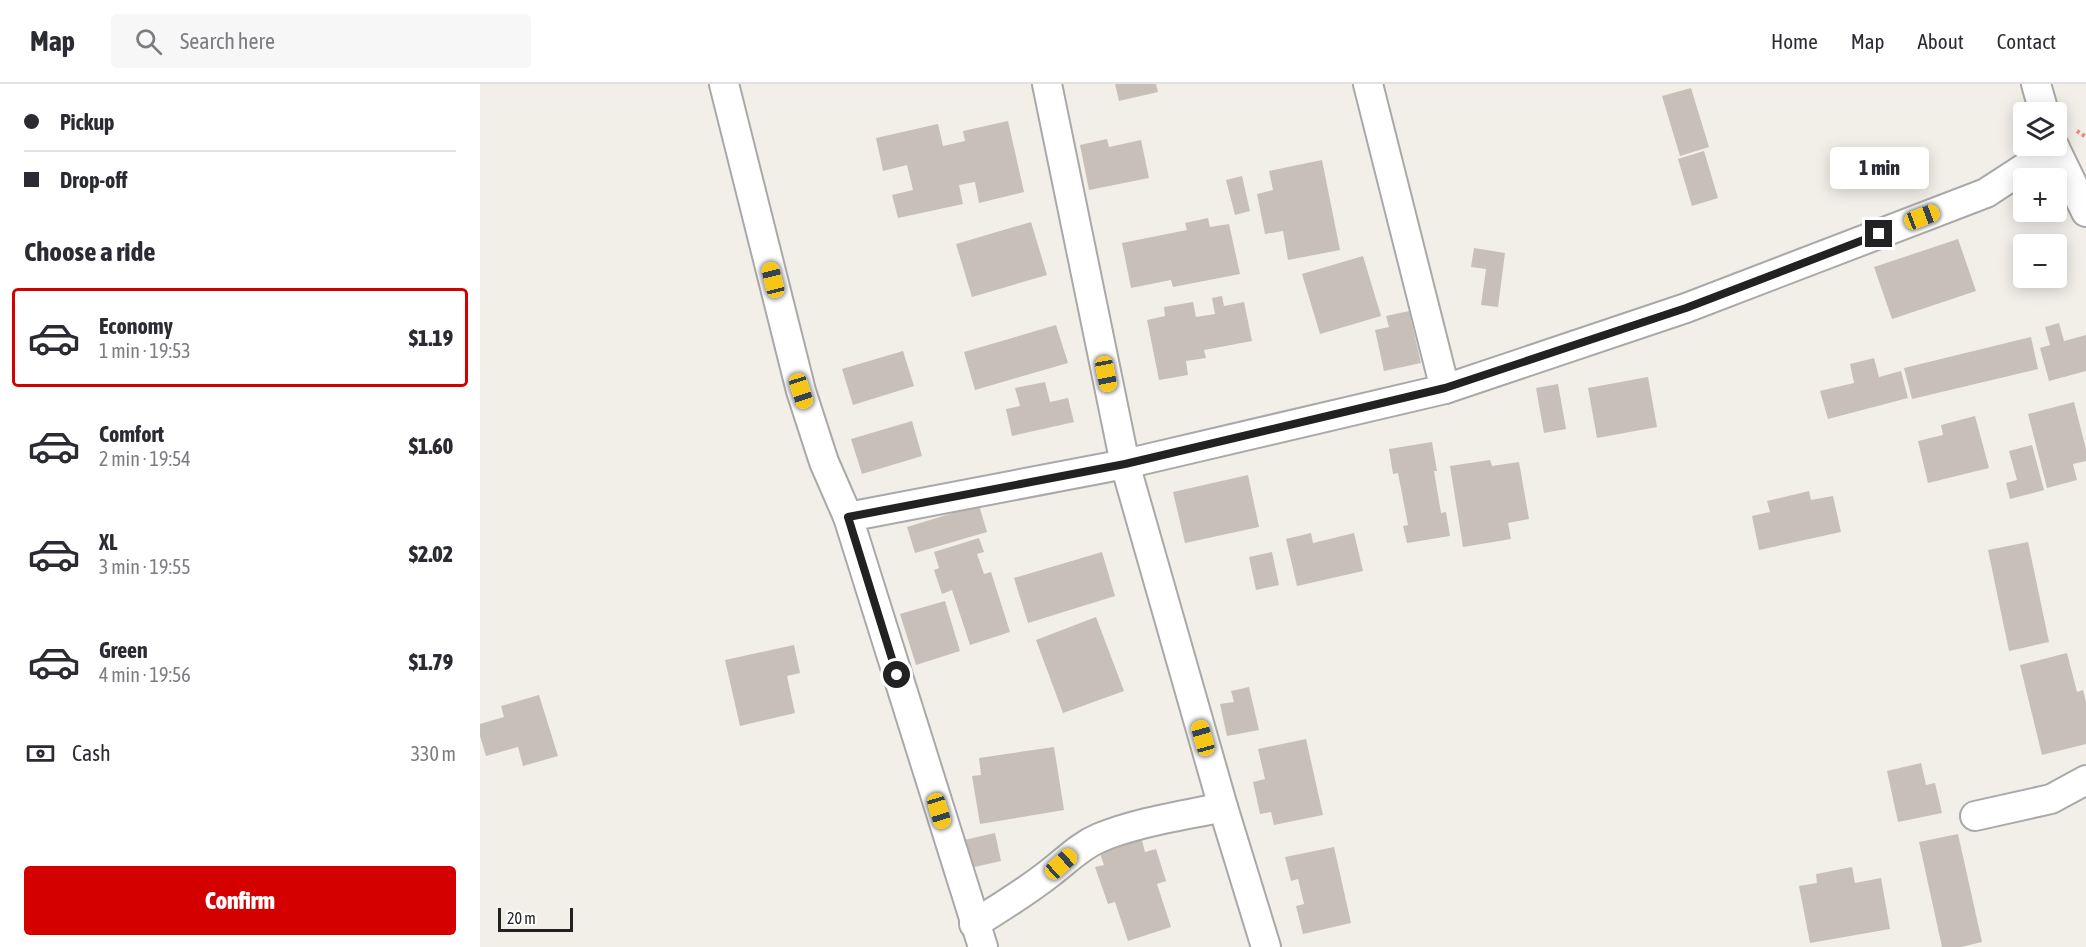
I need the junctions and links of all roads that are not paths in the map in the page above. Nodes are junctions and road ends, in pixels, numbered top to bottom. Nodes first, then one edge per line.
1 (724, 84) edge
2 (1047, 84) edge
3 (1368, 84) edge
4 (2036, 84) edge
5 (2041, 102) edge
6 (2040, 156) edge
7 (2058, 156) edge
8 (2086, 212) edge
9 (1445, 388) junction
10 (1125, 464) junction
11 (848, 517) junction
12 (2086, 780) edge
13 (1223, 807) junction
14 (1975, 816) dead end
15 (978, 935) edge
16 (1266, 947) edge

1 - 11 street
2 - 10 street
3 - 9 street
4 - 5 street
6 - 9 street
7 - 8 street
9 - 10 street
10 - 11 street
10 - 13 street
11 - 15 street
12 - 14 street
13 - 15 street
13 - 16 street

